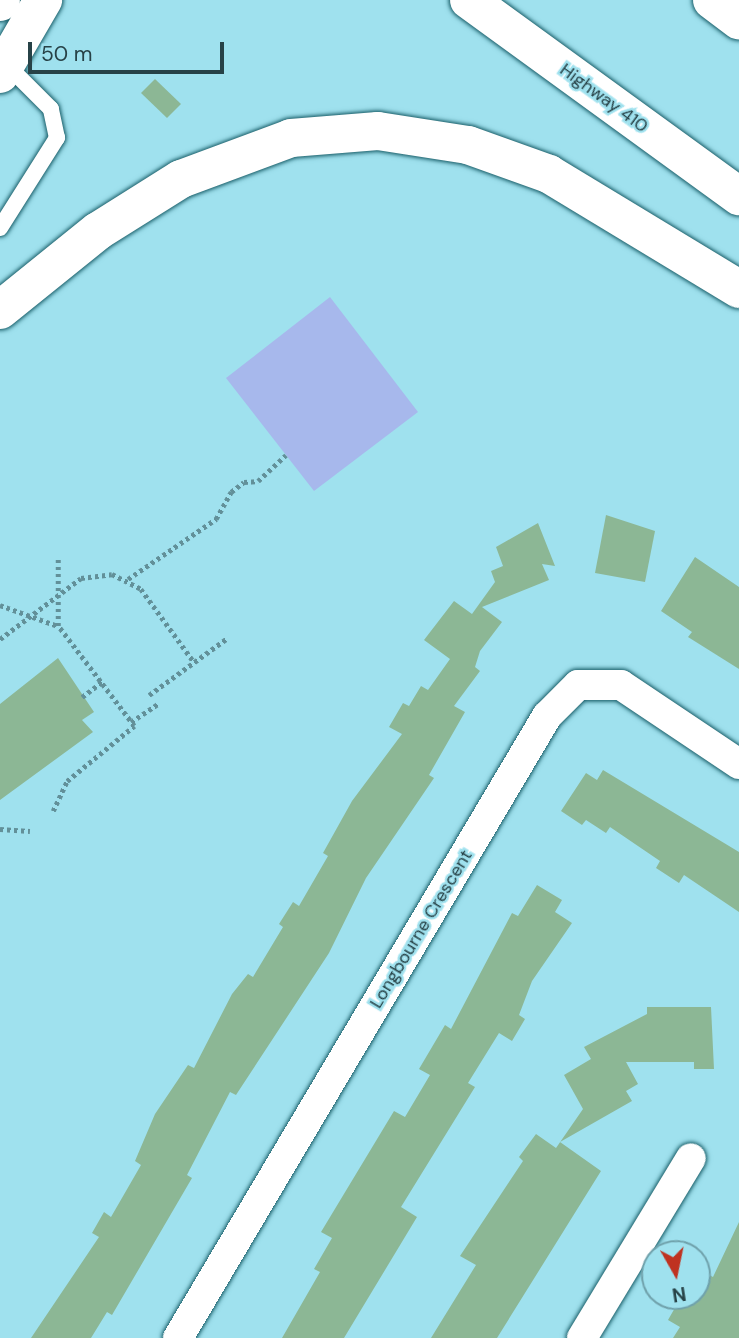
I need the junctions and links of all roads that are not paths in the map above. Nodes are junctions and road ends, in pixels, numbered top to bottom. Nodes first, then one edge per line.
1 (43, 0) edge
2 (469, 0) edge
3 (712, 0) edge
4 (739, 20) edge
5 (3, 69) edge
6 (739, 196) edge
7 (0, 228) edge
8 (739, 289) edge
9 (0, 310) edge
10 (739, 764) edge
11 (691, 1158) dead end
12 (177, 1338) edge
13 (582, 1338) edge

1 - 5 main road
2 - 6 main road, Highway 410
3 - 4 main road
5 - 7 lane
8 - 9 main road
10 - 12 street, Longbourne Crescent
11 - 13 street

